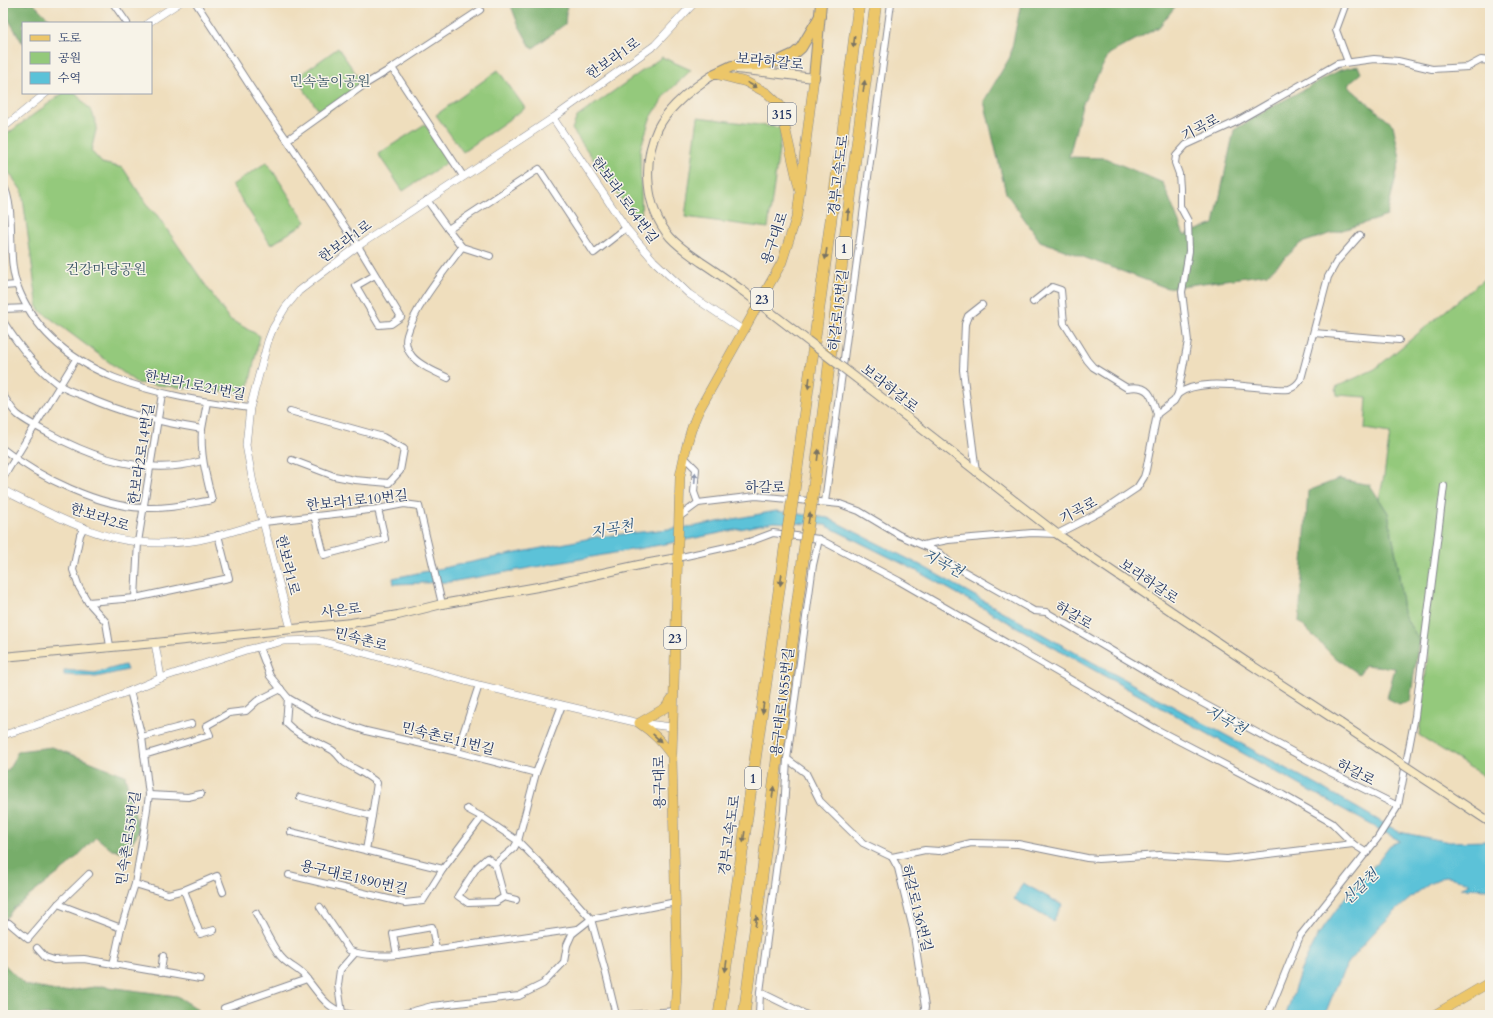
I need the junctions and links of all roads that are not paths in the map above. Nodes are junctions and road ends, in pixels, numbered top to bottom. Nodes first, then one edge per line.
1 (113, 3) edge
2 (179, 3) edge
3 (196, 3) edge
4 (694, 3) edge
5 (822, 3) edge
6 (859, 3) edge
7 (876, 3) edge
8 (891, 3) edge
9 (1346, 3) edge
10 (480, 10) dead end
11 (820, 16) junction
12 (126, 22) edge
13 (150, 22) edge
14 (1490, 61) edge
15 (1348, 62) junction
16 (392, 68) junction
17 (715, 74) junction
18 (814, 78) junction
19 (45, 94) edge
20 (553, 118) junction
21 (3, 128) edge
22 (288, 140) junction
23 (464, 176) junction
24 (3, 184) edge
25 (5, 192) edge
26 (800, 196) junction
27 (427, 200) junction
28 (626, 228) junction
29 (448, 229) junction
30 (1360, 235) dead end
31 (358, 246) junction
32 (462, 247) junction
33 (490, 256) dead end
34 (375, 275) junction
35 (17, 285) junction
36 (3, 286) edge
37 (1032, 302) dead end
38 (982, 305) dead end
39 (28, 308) junction
40 (3, 309) edge
41 (3, 321) edge
42 (744, 331) junction
43 (1314, 333) junction
44 (1399, 340) dead end
45 (76, 359) junction
46 (448, 378) dead end
47 (60, 386) junction
48 (162, 394) junction
49 (1178, 394) junction
50 (3, 396) edge
51 (207, 402) junction
52 (250, 408) junction
53 (290, 411) dead end
54 (1157, 414) junction
55 (158, 421) junction
56 (35, 426) junction
57 (202, 429) junction
58 (3, 449) edge
59 (684, 457) junction
60 (15, 458) junction
61 (292, 460) dead end
62 (202, 461) junction
63 (150, 467) junction
64 (976, 472) junction
65 (3, 478) edge
66 (1444, 486) dead end
67 (3, 490) edge
68 (825, 502) junction
69 (698, 503) junction
70 (144, 508) junction
71 (378, 509) junction
72 (679, 513) junction
73 (314, 515) junction
74 (264, 522) junction
75 (84, 527) junction
76 (1057, 534) junction
77 (218, 536) junction
78 (819, 539) junction
79 (138, 542) junction
80 (923, 545) junction
81 (677, 554) junction
82 (135, 598) junction
83 (441, 600) junction
84 (88, 602) junction
85 (290, 630) junction
86 (155, 643) junction
87 (110, 646) junction
88 (259, 646) junction
89 (3, 657) edge
90 (161, 678) junction
91 (479, 685) junction
92 (281, 689) junction
93 (130, 691) junction
94 (673, 697) junction
95 (288, 698) junction
96 (562, 706) junction
97 (639, 723) junction
98 (191, 724) dead end
99 (672, 727) junction
100 (3, 735) edge
101 (142, 737) junction
102 (457, 752) junction
103 (144, 755) junction
104 (672, 756) junction
105 (787, 759) junction
106 (536, 773) junction
107 (148, 794) junction
108 (201, 794) dead end
109 (300, 797) dead end
110 (1398, 807) junction
111 (467, 809) dead end
112 (372, 816) junction
113 (482, 817) junction
114 (1490, 822) edge
115 (291, 832) dead end
116 (518, 841) junction
117 (1353, 844) junction
118 (366, 850) junction
119 (1367, 853) junction
120 (892, 857) junction
121 (495, 864) junction
122 (443, 869) junction
123 (89, 874) dead end
124 (289, 875) dead end
125 (135, 884) junction
126 (184, 890) junction
127 (223, 892) dead end
128 (504, 896) junction
129 (516, 900) dead end
130 (676, 902) junction
131 (58, 904) junction
132 (320, 907) dead end
133 (256, 913) dead end
134 (591, 919) junction
135 (9, 923) dead end
136 (121, 928) junction
137 (579, 929) junction
138 (214, 930) dead end
139 (37, 948) dead end
140 (436, 949) junction
141 (355, 953) junction
142 (397, 955) junction
143 (163, 956) dead end
144 (113, 964) junction
145 (161, 973) junction
146 (200, 979) dead end
147 (307, 979) junction
148 (1490, 982) edge
149 (760, 992) junction
150 (224, 1008) dead end
151 (342, 1013) junction
152 (675, 1013) edge
153 (354, 1015) edge
154 (399, 1015) edge
155 (616, 1015) edge
156 (626, 1015) edge
157 (719, 1015) edge
158 (744, 1015) edge
159 (760, 1015) edge
160 (807, 1015) edge
161 (924, 1015) edge
162 (1268, 1015) edge
163 (1434, 1015) edge

1 - 12 street
2 - 13 street
3 - 22 street
4 - 20 street, 한보라1로
5 - 11 highway, 용구대로 / 23
6 -> 157 highway, 경부고속도로 / 1, bridge
158 -> 7 highway, 경부고속도로 / 1, bridge
8 - 68 street, 하갈로15번길
9 - 15 street
10 - 16 street
11 - 17 highway
11 - 18 highway, 용구대로 / 23
14 - 15 street, 기곡로
15 - 49 street, 기곡로
16 - 22 street
16 - 23 street
17 - 18 main road, 보라하갈로
17 -> 26 main road, 315
17 - 64 main road, 보라하갈로, bridge
18 - 26 main road, 용구대로 / 23
19 - 21 street
20 - 23 street, 한보라1로
20 - 28 street, 한보라1로64번길
22 - 31 street
23 - 27 street, 한보라1로
24 - 25 street, 한보라1로21번길
25 - 35 street, 한보라1로21번길
26 - 42 main road, 용구대로 / 23
27 - 29 street
27 - 31 street, 한보라1로
28 - 29 street
28 - 42 street, 한보라1로64번길
29 - 32 street
30 - 43 street
31 - 34 street
31 - 52 street, 한보라1로
32 - 33 street
32 - 46 street
34 - 34 street
35 - 36 street
35 - 39 street, 한보라1로21번길
37 - 54 street, 기곡로
38 - 64 street
39 - 40 street
39 - 45 street, 한보라1로21번길
41 - 47 street
42 - 59 main road, 용구대로 / 23
43 - 44 street
43 - 49 street
45 - 47 street
45 - 48 street, 한보라1로21번길
47 - 55 street
47 - 56 street
48 - 51 street, 한보라1로21번길
48 - 55 street, 한보라2로14번길
49 - 54 street
50 - 56 street
51 - 52 street, 한보라1로21번길
51 - 57 street
52 - 74 street, 한보라1로
53 - 61 street
54 - 76 street, 기곡로
55 - 57 street
55 - 63 street, 한보라2로14번길
56 - 60 street
56 - 63 street
57 - 62 street
58 - 60 street
69 -> 59 street
59 - 72 main road, 용구대로 / 23
60 - 65 street
60 - 70 street
62 - 63 street
62 - 70 street
63 - 70 street, 한보라2로14번길
64 - 76 main road, 보라하갈로
66 - 110 street
67 - 75 street, 한보라2로
68 - 69 street, 하갈로
68 - 80 street, 하갈로
69 - 72 street
70 - 79 street, 한보라2로14번길
71 - 73 street, 한보라1로10번길
71 - 73 street
71 - 83 street, 한보라1로10번길
72 - 81 main road, 23
73 - 74 street, 한보라1로10번길
74 - 77 street, 한보라2로
74 - 85 street, 한보라1로
75 - 79 street, 한보라2로
75 - 84 street
76 - 80 street, 기곡로
76 - 114 main road, 보라하갈로, bridge
77 - 79 street, 한보라2로
77 - 82 street
78 - 81 street
78 - 105 street, 용구대로1855번길
78 - 117 street
79 - 82 street, 한보라2로14번길
80 - 110 street, 하갈로
81 - 83 main road, 사은로
81 - 94 main road, 용구대로 / 23
82 - 84 street
83 - 85 main road, 사은로
84 - 87 street
85 - 86 main road, 사은로
86 - 87 main road, 사은로
86 - 90 street
87 - 89 main road, 사은로
88 - 90 street, 민속촌로
88 - 91 street, 민속촌로
88 - 92 street, 민속촌로11번길
90 - 93 street, 민속촌로
91 - 96 street, 민속촌로
91 - 102 street
92 - 95 street, 민속촌로11번길
92 - 103 street
93 - 100 street, 민속촌로
93 - 101 street, 민속촌로55번길
94 - 97 main road
94 - 99 main road, 용구대로 / 23
95 - 102 street, 민속촌로11번길
95 - 112 street
96 - 97 street, 민속촌로
96 - 106 street
97 - 99 street, 민속촌로
97 -> 104 main road
98 - 101 street
99 - 104 main road, 용구대로 / 23
101 - 103 street, 민속촌로55번길
102 - 106 street, 민속촌로11번길
103 - 107 street, 민속촌로55번길
104 - 130 main road, 용구대로 / 23
105 - 120 street, 하갈로136번길
105 - 149 street, 용구대로1855번길
106 - 116 street
107 - 108 street
107 - 125 street, 민속촌로55번길
109 - 112 street
110 - 119 street
111 - 113 street
112 - 118 street
113 - 116 street
113 - 122 street, 용구대로1890번길
115 - 118 street, 용구대로1890번길
116 - 121 street
116 - 134 street
117 - 119 street
117 - 120 street
118 - 122 street, 용구대로1890번길
119 - 162 street
120 - 161 street, 하갈로136번길
121 - 128 street
121 - 128 street
122 - 124 street, 용구대로1890번길
123 - 131 street
125 - 126 street
125 - 136 street, 민속촌로55번길
126 - 127 street
126 - 138 street
128 - 129 street
130 - 134 street
130 - 152 main road, 용구대로 / 23
131 - 135 street
131 - 136 street
132 - 141 street
133 - 147 street
134 - 137 street
134 - 155 street
136 - 144 street, 민속촌로55번길
137 - 140 street
137 - 154 street
139 - 144 street
140 - 142 street
140 - 142 street
141 - 142 street
141 - 151 street
143 - 145 street
144 - 145 street
145 - 146 street
147 - 150 street
147 - 151 street
148 - 163 main road
149 - 159 street, 용구대로1855번길
149 - 160 street
151 - 153 street
152 - 156 street

